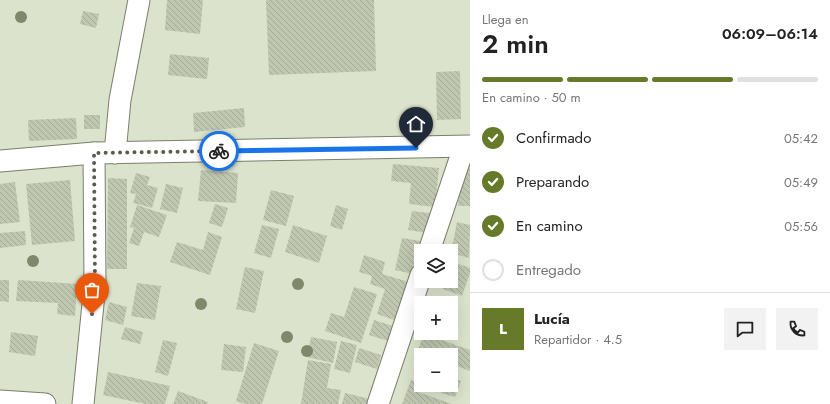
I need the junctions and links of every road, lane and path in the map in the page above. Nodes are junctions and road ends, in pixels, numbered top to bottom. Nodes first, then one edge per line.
1 (139, 0) edge
2 (467, 146) edge
3 (94, 153) junction
4 (114, 153) junction
5 (0, 161) edge
6 (432, 244) edge
7 (417, 288) edge
8 (0, 401) edge
9 (45, 404) edge
10 (83, 404) edge
11 (378, 404) edge

1 - 4 street
2 - 4 street
2 - 6 street
3 - 4 street
3 - 5 street
3 - 10 street
7 - 11 street
8 - 9 street

